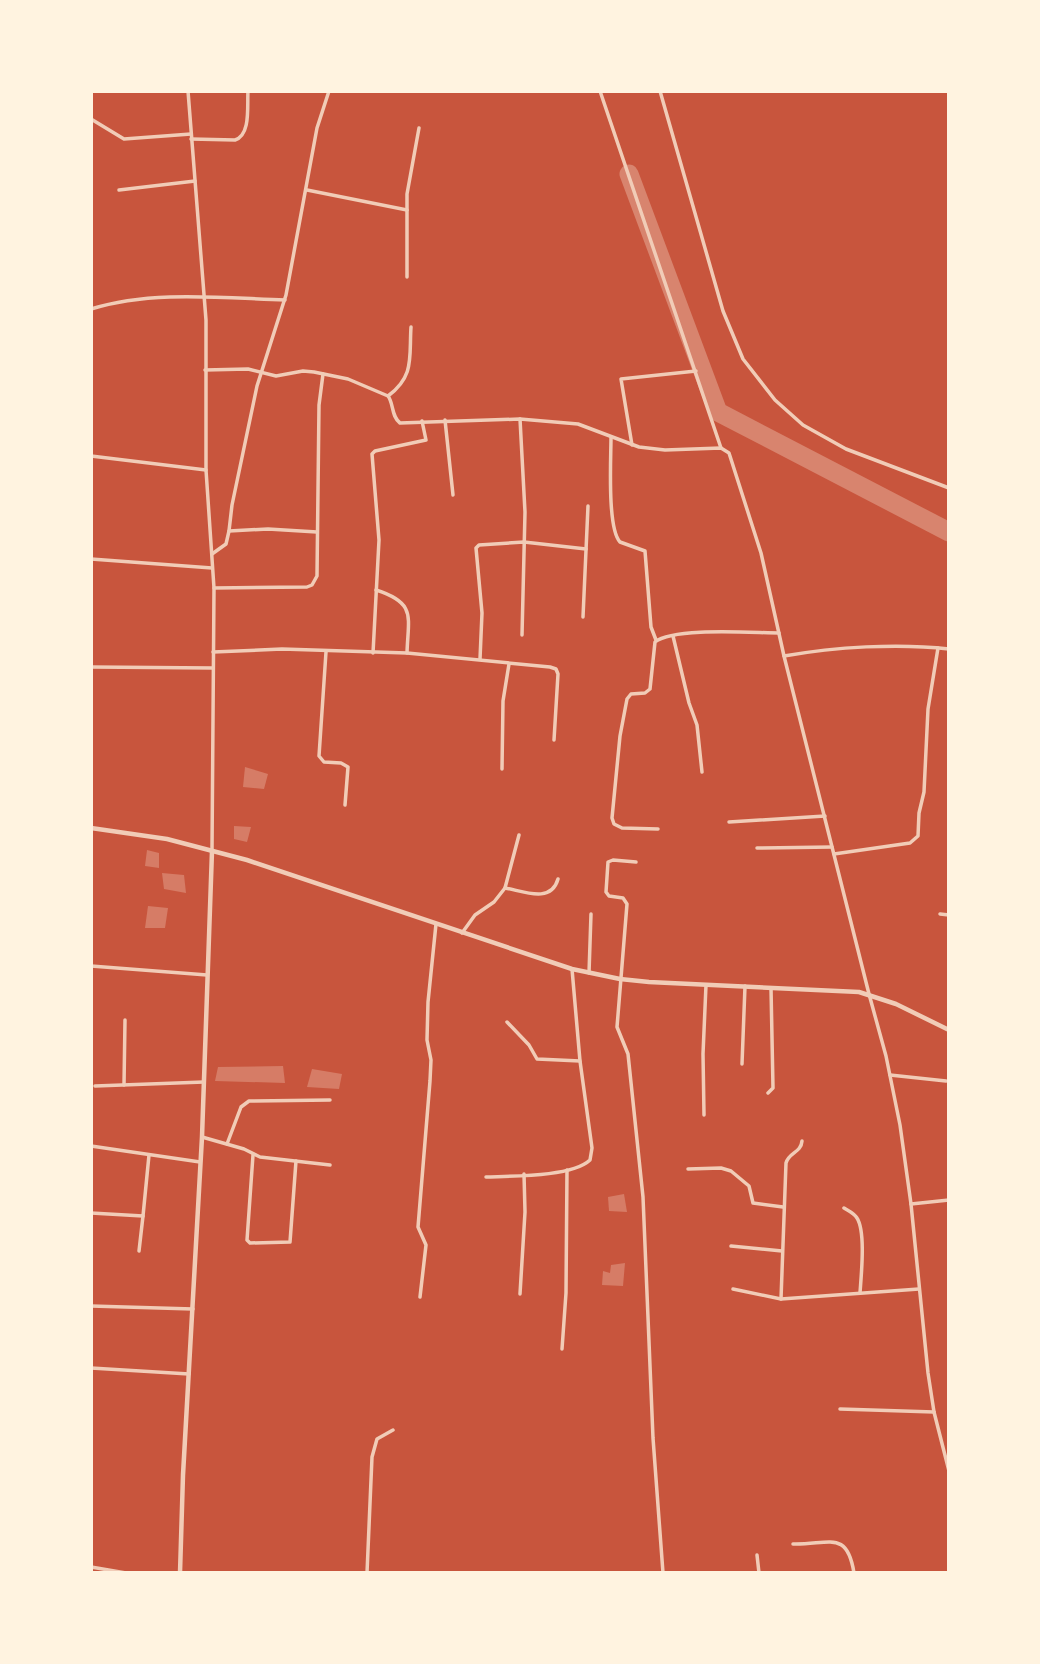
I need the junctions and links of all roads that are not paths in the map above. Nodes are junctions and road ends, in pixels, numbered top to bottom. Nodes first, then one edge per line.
1 (188, 91) edge
2 (248, 91) edge
3 (329, 91) edge
4 (600, 91) edge
5 (660, 91) edge
6 (91, 119) edge
7 (419, 128) dead end
8 (191, 136) junction
9 (195, 181) junction
10 (119, 190) dead end
11 (306, 190) junction
12 (407, 210) junction
13 (407, 277) dead end
14 (203, 297) junction
15 (285, 300) junction
16 (91, 309) edge
17 (411, 327) dead end
18 (205, 370) junction
19 (696, 371) junction
20 (261, 372) junction
21 (323, 373) junction
22 (388, 396) junction
23 (520, 419) junction
24 (444, 420) junction
25 (422, 421) junction
26 (611, 437) junction
27 (632, 445) junction
28 (721, 448) junction
29 (91, 456) edge
30 (206, 470) junction
31 (949, 488) edge
32 (453, 495) dead end
33 (588, 506) dead end
34 (229, 531) junction
35 (317, 532) junction
36 (524, 542) junction
37 (586, 549) junction
38 (212, 554) junction
39 (91, 559) edge
40 (212, 568) junction
41 (214, 589) junction
42 (376, 590) junction
43 (583, 617) dead end
44 (779, 633) junction
45 (522, 635) dead end
46 (673, 636) junction
47 (656, 640) junction
48 (938, 648) junction
49 (949, 649) edge
50 (213, 652) junction
51 (326, 652) junction
52 (373, 653) junction
53 (407, 653) junction
54 (784, 656) junction
55 (480, 659) junction
56 (509, 664) junction
57 (91, 667) edge
58 (213, 668) junction
59 (554, 740) dead end
60 (502, 769) dead end
61 (702, 772) dead end
62 (345, 805) dead end
63 (825, 816) junction
64 (729, 822) dead end
65 (91, 828) edge
66 (658, 829) dead end
67 (519, 835) dead end
68 (832, 847) junction
69 (757, 848) dead end
70 (212, 852) junction
71 (834, 854) junction
72 (636, 862) dead end
73 (558, 879) dead end
74 (505, 888) junction
75 (591, 914) dead end
76 (940, 914) dead end
77 (949, 915) edge
78 (436, 924) junction
79 (462, 933) junction
80 (91, 966) edge
81 (572, 969) junction
82 (589, 973) junction
83 (207, 975) junction
84 (620, 979) junction
85 (706, 985) junction
86 (745, 986) junction
87 (771, 988) junction
88 (869, 994) junction
89 (125, 1020) dead end
90 (507, 1022) dead end
91 (949, 1030) edge
92 (579, 1061) junction
93 (742, 1064) dead end
94 (890, 1075) junction
95 (946, 1081) dead end
96 (204, 1082) junction
97 (124, 1085) junction
98 (95, 1086) dead end
99 (768, 1093) dead end
100 (330, 1100) dead end
101 (704, 1115) dead end
102 (202, 1137) junction
103 (802, 1141) dead end
104 (227, 1144) junction
105 (91, 1146) edge
106 (149, 1155) junction
107 (253, 1156) junction
108 (296, 1161) junction
109 (200, 1162) junction
110 (330, 1165) dead end
111 (688, 1169) dead end
112 (567, 1170) junction
113 (524, 1174) junction
114 (486, 1177) dead end
115 (949, 1200) edge
116 (911, 1204) junction
117 (783, 1207) junction
118 (844, 1208) dead end
119 (91, 1213) edge
120 (143, 1216) junction
121 (731, 1246) dead end
122 (139, 1251) dead end
123 (782, 1251) junction
124 (733, 1289) dead end
125 (919, 1289) junction
126 (859, 1293) junction
127 (520, 1294) dead end
128 (420, 1297) dead end
129 (781, 1299) junction
130 (91, 1306) edge
131 (193, 1309) junction
132 (562, 1349) dead end
133 (91, 1368) edge
134 (189, 1374) junction
135 (840, 1409) dead end
136 (934, 1412) junction
137 (393, 1430) dead end
138 (949, 1471) edge
139 (793, 1544) dead end
140 (757, 1555) dead end
141 (91, 1567) edge
142 (126, 1573) edge
143 (180, 1573) edge
144 (367, 1573) edge
145 (663, 1573) edge
146 (759, 1573) edge
147 (855, 1573) edge

1 - 8 street
2 - 8 street
3 - 11 street
4 - 19 street
5 - 31 street
6 - 8 street
7 - 12 street
8 - 9 street
9 - 10 street
9 - 14 street
11 - 12 street
11 - 15 street
12 - 13 street
14 - 15 street
14 - 16 street
14 - 18 street
15 - 20 street
17 - 22 street
18 - 20 street
18 - 30 street
19 - 27 street
19 - 28 street
20 - 21 street
20 - 34 street
21 - 22 street
21 - 35 street
22 - 25 street
23 - 24 street
23 - 26 street
23 - 36 street
24 - 25 street
24 - 32 street
25 - 42 street
26 - 27 street
26 - 47 street
27 - 28 street
28 - 44 street
29 - 30 street
30 - 38 street
33 - 37 street
34 - 35 street
34 - 38 street
35 - 41 street
36 - 37 street
36 - 45 street
36 - 55 street
37 - 43 street
38 - 40 street
39 - 40 street
40 - 41 street
41 - 50 street
42 - 52 street
42 - 53 street
44 - 46 street
44 - 54 street
46 - 47 street
46 - 61 street
47 - 66 street
48 - 49 street
48 - 54 street
48 - 71 street
50 - 51 street
50 - 58 street
51 - 52 street
51 - 62 street
52 - 53 street
53 - 55 street
54 - 63 street
55 - 56 street
56 - 59 street
56 - 60 street
57 - 58 street
58 - 70 street
63 - 64 street
63 - 68 street
65 - 70 street
67 - 74 street
68 - 69 street
68 - 71 street
70 - 78 street
70 - 83 street
71 - 88 street
72 - 84 street
73 - 74 street
74 - 79 street
75 - 82 street
76 - 77 street
78 - 79 street
78 - 128 street
79 - 81 street
80 - 83 street
81 - 82 street
81 - 92 street
82 - 84 street
83 - 96 street
84 - 85 street
84 - 145 street
85 - 86 street
85 - 101 street
86 - 87 street
86 - 93 street
87 - 88 street
87 - 99 street
88 - 91 street
88 - 94 street
89 - 97 street
90 - 92 street
92 - 112 street
94 - 95 street
94 - 116 street
96 - 97 street
96 - 102 street
97 - 98 street
100 - 104 street
102 - 104 street
102 - 109 street
103 - 117 street
104 - 107 street
105 - 106 street
106 - 109 street
106 - 120 street
107 - 108 street
107 - 108 street
108 - 110 street
109 - 131 street
111 - 117 street
112 - 113 street
112 - 132 street
113 - 114 street
113 - 127 street
115 - 116 street
116 - 125 street
117 - 123 street
118 - 126 street
119 - 120 street
120 - 122 street
121 - 123 street
123 - 129 street
124 - 129 street
125 - 126 street
125 - 136 street
126 - 129 street
130 - 131 street
131 - 134 street
133 - 134 street
134 - 143 street
135 - 136 street
136 - 138 street
137 - 144 street
139 - 147 street
140 - 146 street
141 - 142 street

